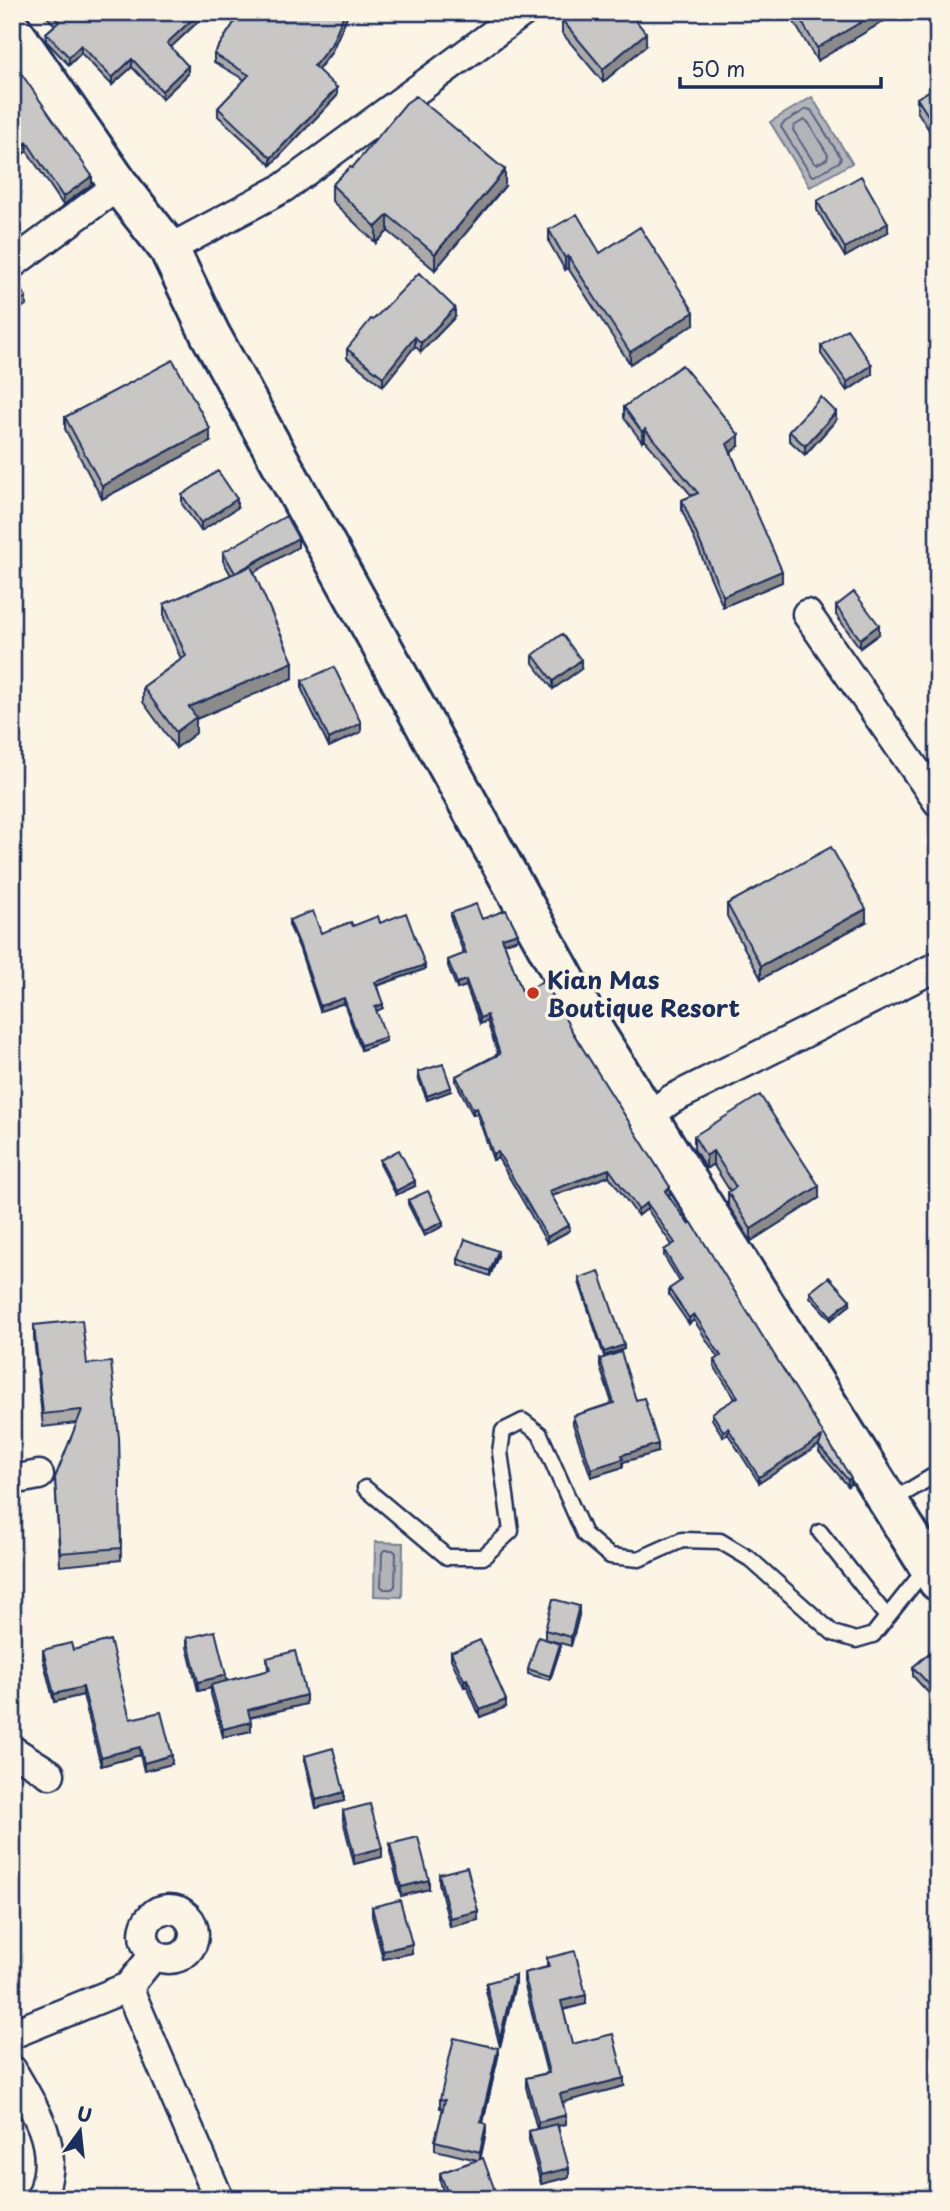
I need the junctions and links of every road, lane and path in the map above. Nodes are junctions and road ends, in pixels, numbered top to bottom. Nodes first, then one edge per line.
1 (523, 12) edge
2 (12, 30) edge
3 (119, 185) junction
4 (169, 249) junction
5 (12, 264) edge
6 (807, 614) dead end
7 (938, 802) edge
8 (938, 966) edge
9 (647, 1117) junction
10 (938, 1473) edge
11 (365, 1488) dead end
12 (889, 1502) junction
13 (820, 1532) dead end
14 (933, 1573) edge
15 (887, 1617) junction
16 (12, 1750) edge
17 (50, 1774) dead end
18 (154, 1955) dead end
19 (128, 1987) junction
20 (12, 2034) edge
21 (12, 2070) edge
22 (39, 2199) edge
23 (219, 2199) edge

1 - 4 street
2 - 3 street
3 - 4 street
3 - 5 street
4 - 9 street
6 - 7 street
8 - 9 street
9 - 12 street
10 - 12 lane
11 - 15 lane
12 - 14 street
13 - 15 lane
14 - 15 lane
16 - 17 street
18 - 19 street
19 - 20 street
19 - 23 street
21 - 22 street

